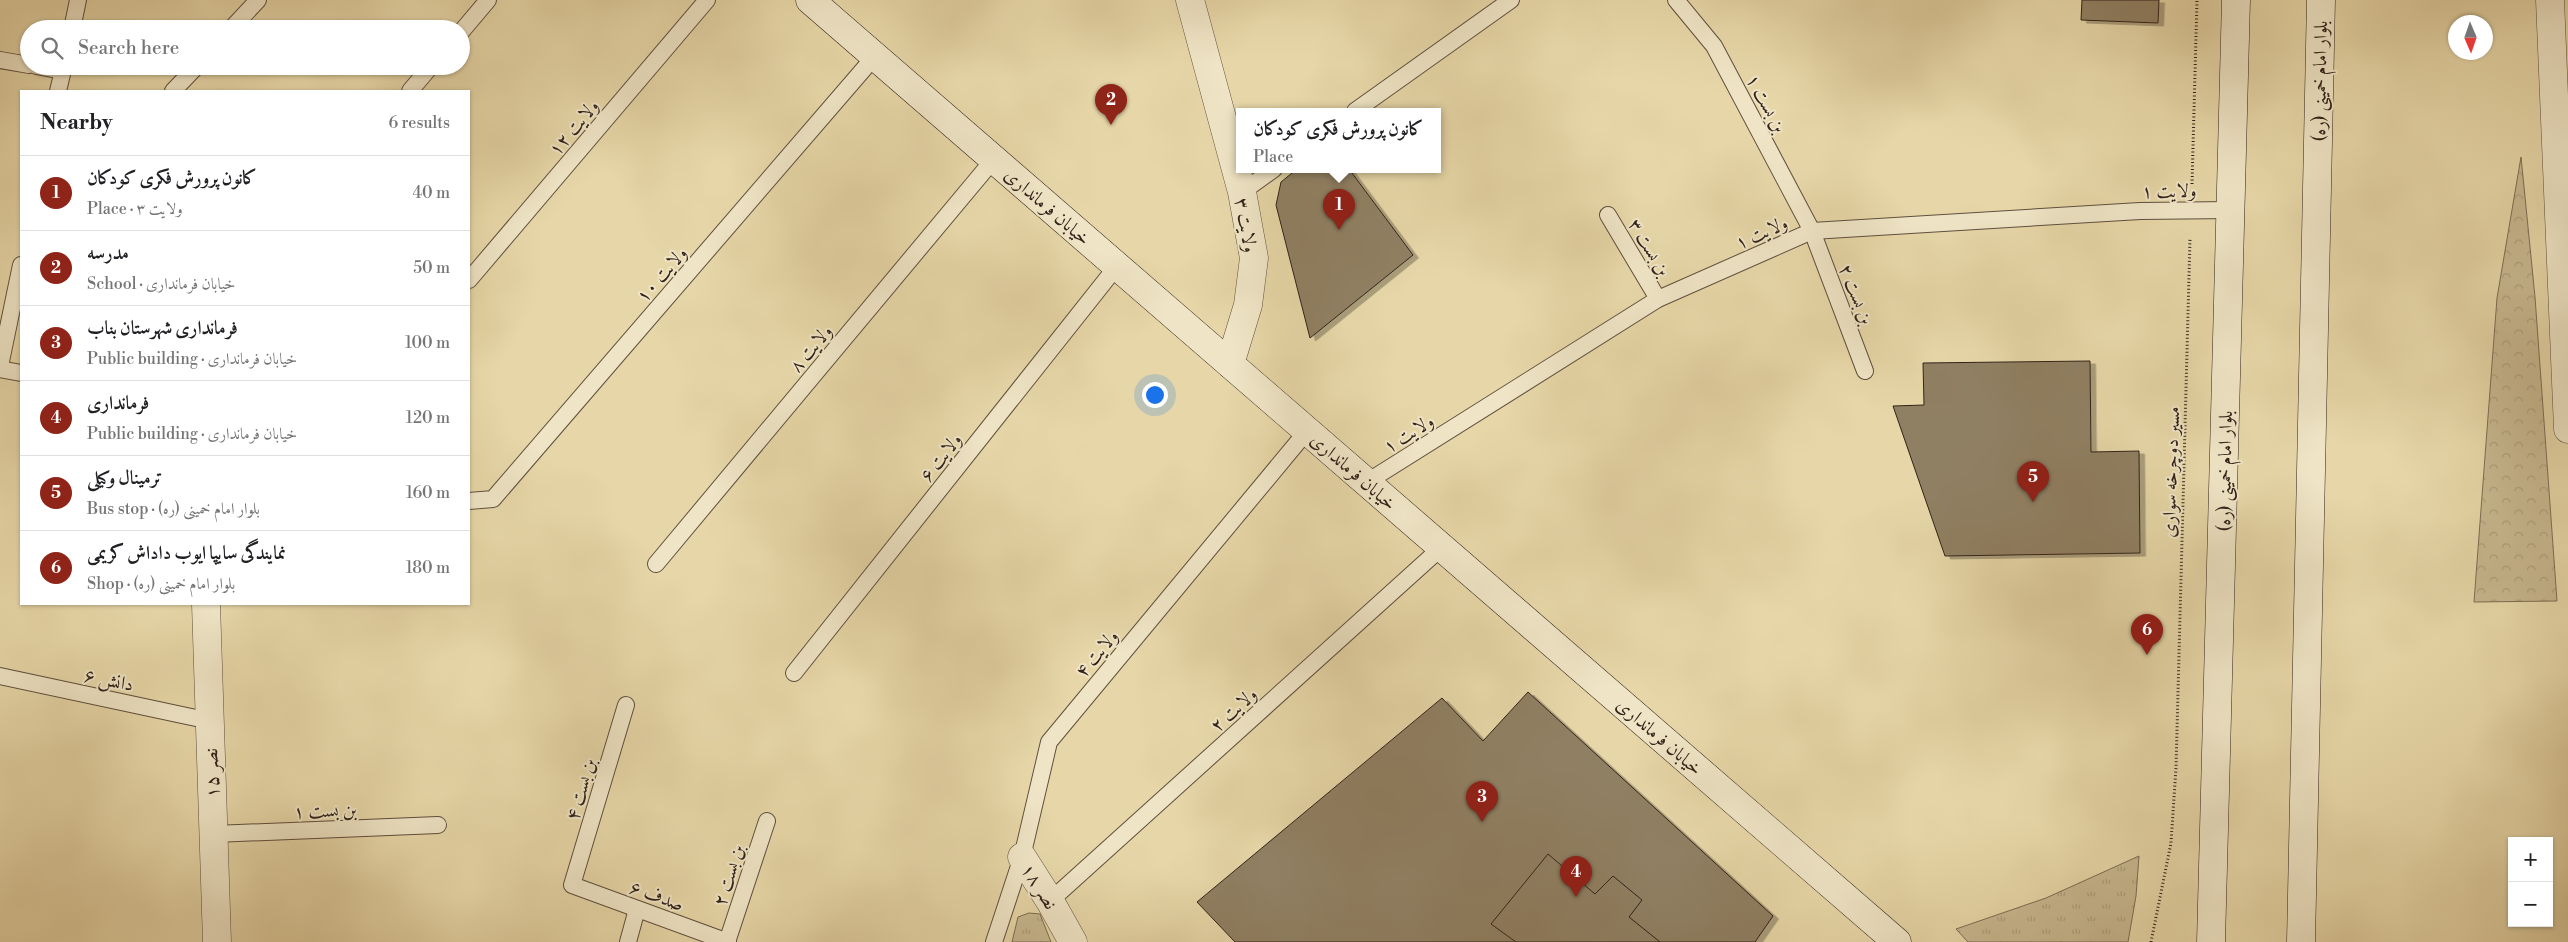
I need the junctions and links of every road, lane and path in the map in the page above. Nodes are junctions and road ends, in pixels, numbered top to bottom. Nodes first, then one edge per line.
1 (78, 0) edge
2 (258, 0) edge
3 (488, 0) edge
4 (707, 0) edge
5 (810, 0) edge
6 (1190, 0) edge
7 (1511, 0) edge
8 (1676, 0) edge
9 (2197, 0) edge
10 (2236, 0) edge
11 (2321, 0) edge
12 (2550, 0) edge
13 (74, 20) edge
14 (239, 20) edge
15 (470, 21) edge
16 (875, 56) junction
17 (0, 60) edge
18 (20, 63) edge
19 (62, 75) edge
20 (188, 75) edge
21 (423, 75) edge
22 (2560, 85) edge
23 (58, 90) edge
24 (174, 90) edge
25 (411, 90) edge
26 (1359, 108) edge
27 (994, 159) junction
28 (1236, 170) edge
29 (1237, 173) edge
30 (1268, 173) edge
31 (1242, 192) junction
32 (2191, 209) junction
33 (2231, 210) junction
34 (1608, 215) dead end
35 (1812, 231) junction
36 (1117, 266) junction
37 (20, 269) edge
38 (470, 279) edge
39 (1658, 299) junction
40 (1230, 364) junction
41 (0, 368) edge
42 (1865, 371) dead end
43 (20, 373) edge
44 (2568, 418) edge
45 (1307, 431) junction
46 (1367, 482) junction
47 (470, 500) edge
48 (1442, 547) junction
49 (656, 564) dead end
50 (206, 605) edge
51 (794, 673) dead end
52 (0, 676) edge
53 (626, 705) dead end
54 (210, 721) junction
55 (767, 821) dead end
56 (438, 826) dead end
57 (214, 834) junction
58 (1022, 856) junction
59 (572, 885) joint
60 (1050, 901) junction
61 (637, 909) junction
62 (2207, 935) edge
63 (217, 942) edge
64 (628, 942) edge
65 (727, 942) edge
66 (994, 942) edge
67 (1072, 942) edge
68 (1897, 942) edge
69 (2151, 942) edge
70 (2300, 942) edge

1 - 13 lane
2 - 14 lane
3 - 15 lane
4 - 38 lane, ولایت ۱۲
5 - 16 main road, خیابان فرمانداری
6 - 28 main road, ولایت ۳
7 - 26 lane
8 - 35 lane, بن بست ۱
9 - 32 path, مسیر دوچرخه سواری
10 - 33 main road, بلوار امام خمینی (ره)
11 - 70 main road, بلوار امام خمینی (ره)
12 - 22 main road
16 - 27 main road, خیابان فرمانداری
16 - 47 lane, ولایت ۱۰
17 - 18 lane
19 - 23 lane
20 - 24 lane
21 - 25 lane
22 - 44 main road
27 - 36 main road, خیابان فرمانداری
27 - 49 lane, ولایت ۸
29 - 31 main road, ولایت ۳
30 - 31 lane
31 - 40 main road, ولایت ۳
32 - 33 lane, ولایت ۱
32 - 35 lane, ولایت ۱
32 - 69 path, مسیر دوچرخه سواری
33 - 62 main road, بلوار امام خمینی (ره)
34 - 39 lane, بن بست ۳
35 - 39 lane, ولایت ۱
35 - 42 lane, بن بست ۲
36 - 40 main road, خیابان فرمانداری
36 - 51 lane, ولایت ۶
37 - 41 lane
39 - 46 lane, ولایت ۱
40 - 45 main road, خیابان فرمانداری
41 - 43 lane
45 - 46 main road, خیابان فرمانداری
45 - 58 lane, ولایت ۴
46 - 48 main road, خیابان فرمانداری
48 - 60 lane, ولایت ۲
48 - 68 main road, خیابان فرمانداری
50 - 54 main road, نصر ۱۵
52 - 54 lane, دانش ۶
53 - 59 lane, بن بست ۴
54 - 57 main road, نصر ۱۵
55 - 65 lane, بن بست ۲
56 - 57 lane, بن بست ۱
57 - 63 main road, نصر ۱۵
58 - 60 main road, نصر ۱۸
58 - 66 lane, ولایت ۴
59 - 61 lane, صدف ۶
60 - 67 main road, نصر ۱۸
61 - 64 lane
61 - 65 lane, صدف ۶

